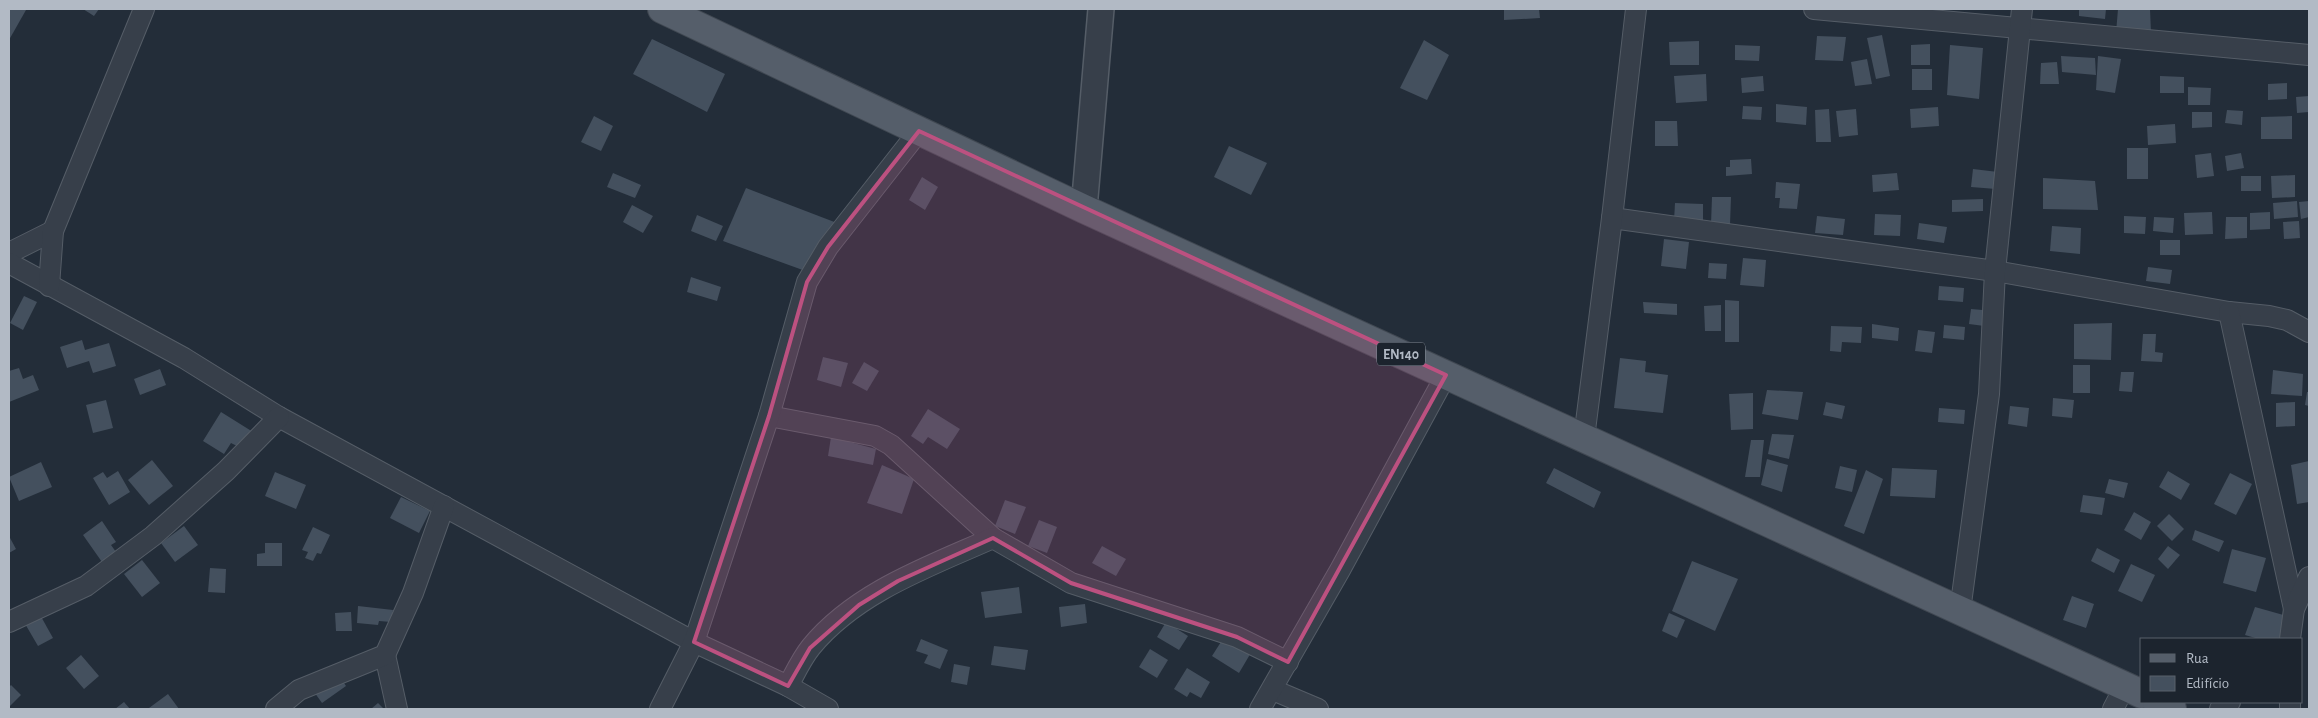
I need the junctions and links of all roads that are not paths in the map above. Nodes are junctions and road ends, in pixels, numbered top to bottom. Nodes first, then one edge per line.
1 (144, 9) edge
2 (662, 9) edge
3 (1101, 9) edge
4 (1636, 9) edge
5 (1814, 9) edge
6 (2022, 9) edge
7 (2021, 30) junction
8 (2309, 55) edge
9 (918, 131) junction
10 (1084, 209) junction
11 (1612, 218) junction
12 (53, 232) junction
13 (9, 253) edge
14 (9, 263) edge
15 (1995, 271) junction
16 (49, 286) junction
17 (2229, 312) junction
18 (2309, 332) edge
19 (1446, 375) junction
20 (769, 416) junction
21 (279, 417) junction
22 (1584, 438) junction
23 (444, 506) junction
24 (993, 538) junction
25 (2309, 577) edge
26 (2294, 609) junction
27 (1960, 611) junction
28 (9, 622) edge
29 (2290, 638) edge
30 (694, 642) junction
31 (385, 655) junction
32 (1288, 662) junction
33 (788, 686) junction
34 (1273, 690) junction
35 (2133, 690) edge
36 (2159, 703) edge
37 (820, 707) edge
38 (276, 709) edge
39 (397, 709) edge
40 (660, 709) edge
41 (1260, 709) edge
42 (1318, 709) edge
43 (2113, 709) edge
44 (2172, 709) edge

1 - 12 street
2 - 9 main road, EN140
3 - 10 street
4 - 11 street
5 - 7 street
6 - 7 street
7 - 8 street
7 - 15 street
9 - 10 main road, EN140
9 - 20 street
10 - 19 main road, EN140
11 - 15 street
11 - 22 street
12 - 13 street
12 - 16 street
14 - 16 street
15 - 17 street
15 - 27 street
16 - 21 street
17 - 18 street
17 - 26 street
19 - 22 main road, EN140
19 - 32 street
20 - 24 street
20 - 30 street
21 - 23 street
21 - 28 street
22 - 27 main road, EN140
23 - 30 street
23 - 31 street
24 - 32 street
24 - 33 street
25 - 26 street
26 - 29 street
27 - 35 main road, EN140
30 - 33 street
30 - 40 street
31 - 38 street
31 - 39 street
32 - 34 street
33 - 37 street
34 - 41 street
34 - 42 street
35 - 43 street
36 - 44 main road

